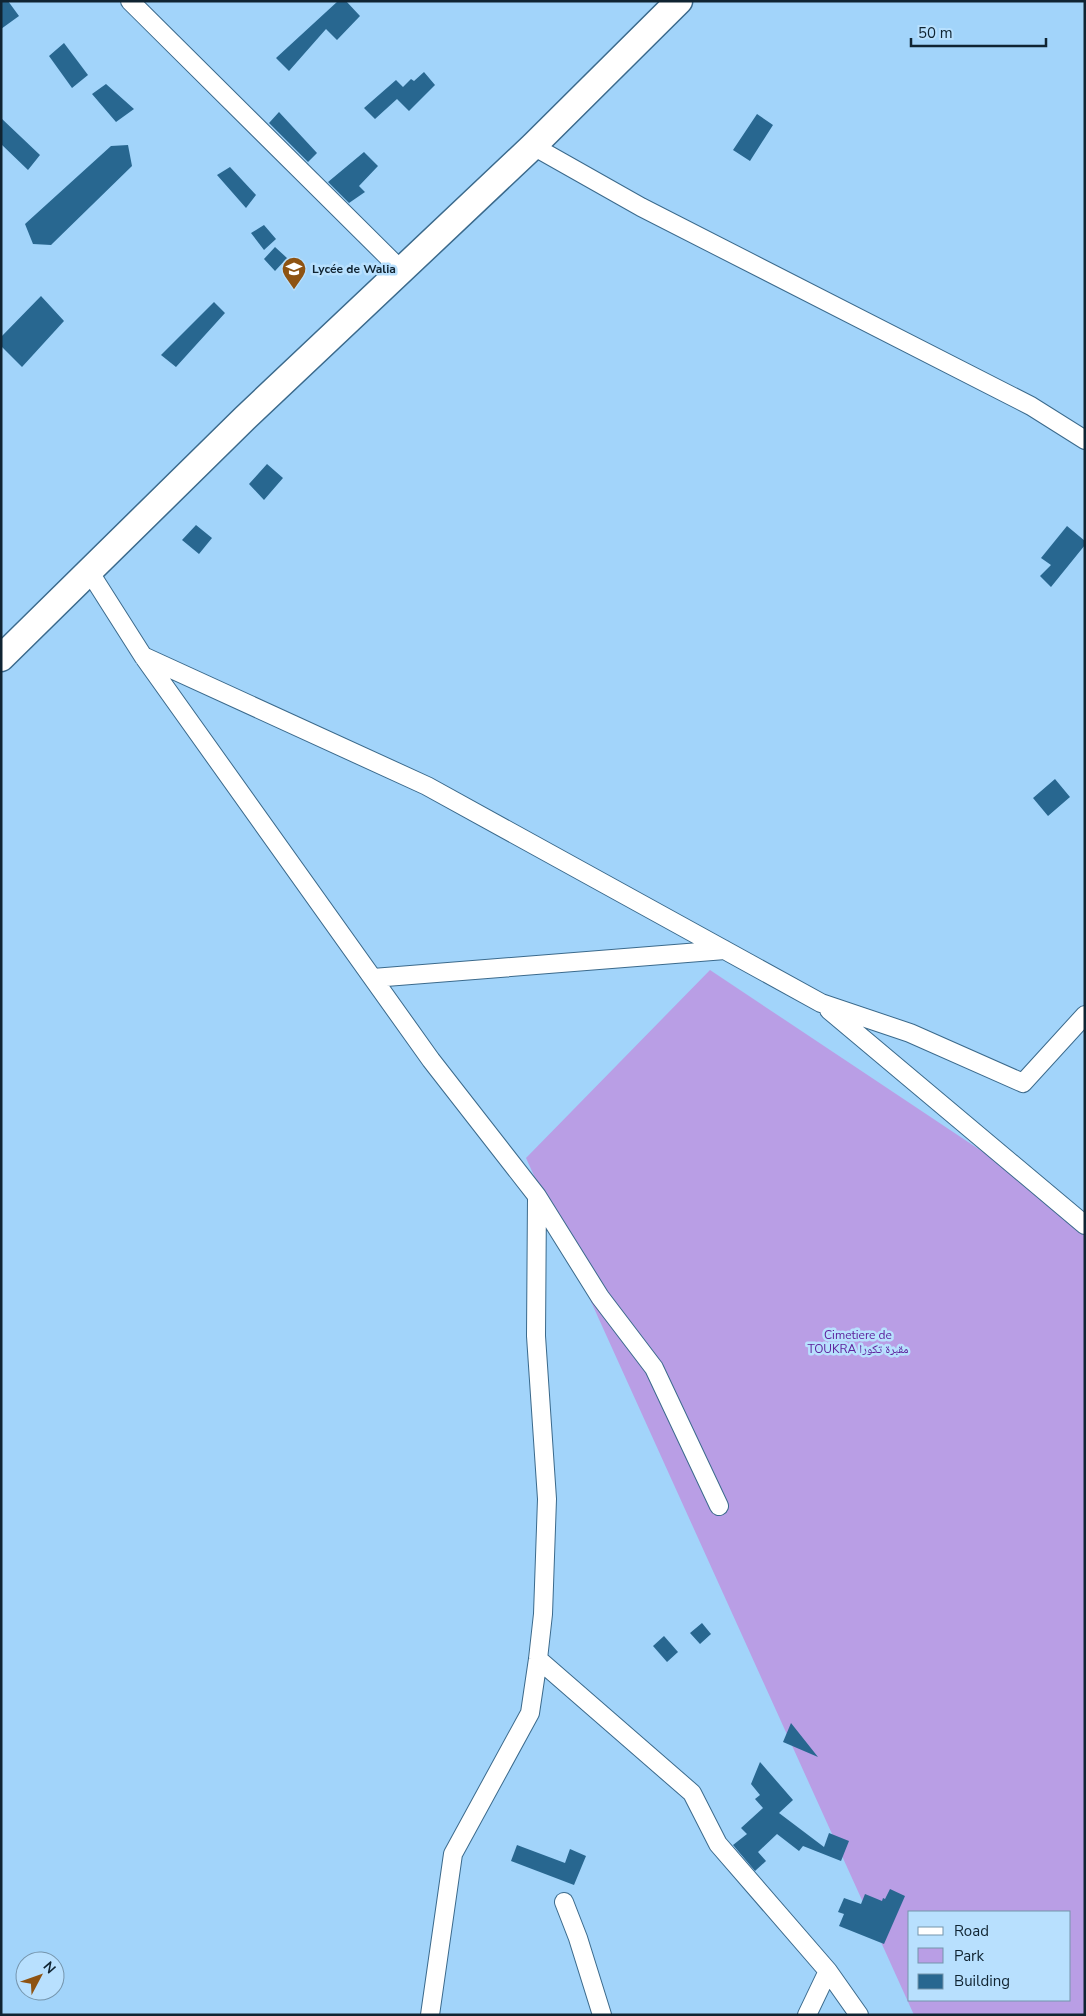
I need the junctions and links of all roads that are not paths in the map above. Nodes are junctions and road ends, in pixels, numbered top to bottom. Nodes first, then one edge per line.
1 (130, 1) edge
2 (679, 1) edge
3 (533, 146) junction
4 (401, 270) junction
5 (1085, 439) edge
6 (89, 571) junction
7 (143, 656) junction
8 (1, 658) edge
9 (725, 950) junction
10 (373, 978) junction
11 (821, 1003) junction
12 (1085, 1015) edge
13 (537, 1196) junction
14 (1085, 1225) edge
15 (719, 1506) dead end
16 (538, 1659) junction
17 (564, 1902) dead end
18 (828, 1971) junction
19 (430, 2015) edge
20 (602, 2015) edge
21 (807, 2015) edge
22 (859, 2015) edge

1 - 4 street
2 - 3 highway
3 - 4 highway
3 - 5 street
4 - 6 highway
6 - 7 street
6 - 8 highway
7 - 9 street
7 - 10 street
9 - 10 street
9 - 11 street
10 - 13 street
11 - 12 street
11 - 14 street
13 - 15 street
13 - 16 street
16 - 18 street
16 - 19 street
17 - 20 street
18 - 21 street
18 - 22 street

